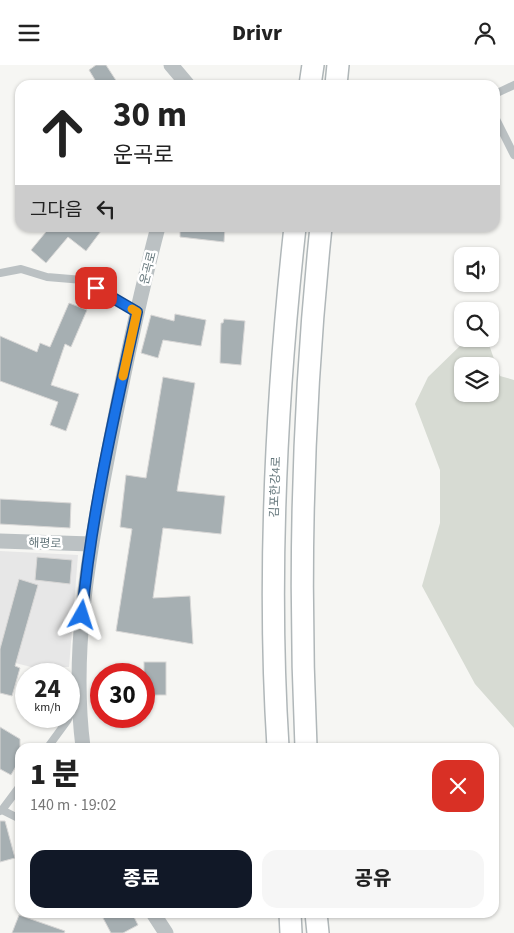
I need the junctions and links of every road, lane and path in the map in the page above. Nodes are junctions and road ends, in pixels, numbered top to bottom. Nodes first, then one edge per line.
1 (171, 65) edge
2 (313, 65) edge
3 (338, 65) edge
4 (184, 80) edge
5 (311, 80) edge
6 (336, 80) edge
7 (514, 85) edge
8 (500, 92) edge
9 (500, 127) edge
10 (514, 155) edge
11 (157, 232) edge
12 (294, 232) edge
13 (320, 232) edge
14 (0, 273) edge
15 (137, 312) junction
16 (0, 541) edge
17 (91, 544) junction
18 (80, 663) edge
19 (80, 710) edge
20 (62, 728) edge
21 (51, 743) edge
22 (83, 743) edge
23 (278, 743) edge
24 (306, 743) edge
25 (15, 792) edge
26 (1, 811) edge
27 (15, 817) edge
28 (156, 918) edge
29 (290, 918) edge
30 (316, 918) edge
31 (166, 933) edge
32 (291, 933) edge
33 (318, 933) edge

1 - 4 street
2 - 5 street
3 - 6 street
7 - 8 lane
9 - 10 lane
11 - 15 street, 운곡로
12 - 23 street, 김포한강4로
13 - 24 street
14 - 15 lane
15 - 17 street, 운곡로
16 - 17 street, 해평로
17 - 18 street, 운곡로
19 - 22 street, 운곡로
20 - 21 lane
25 - 26 lane
26 - 27 lane
28 - 31 street
29 - 32 street
30 - 33 street

